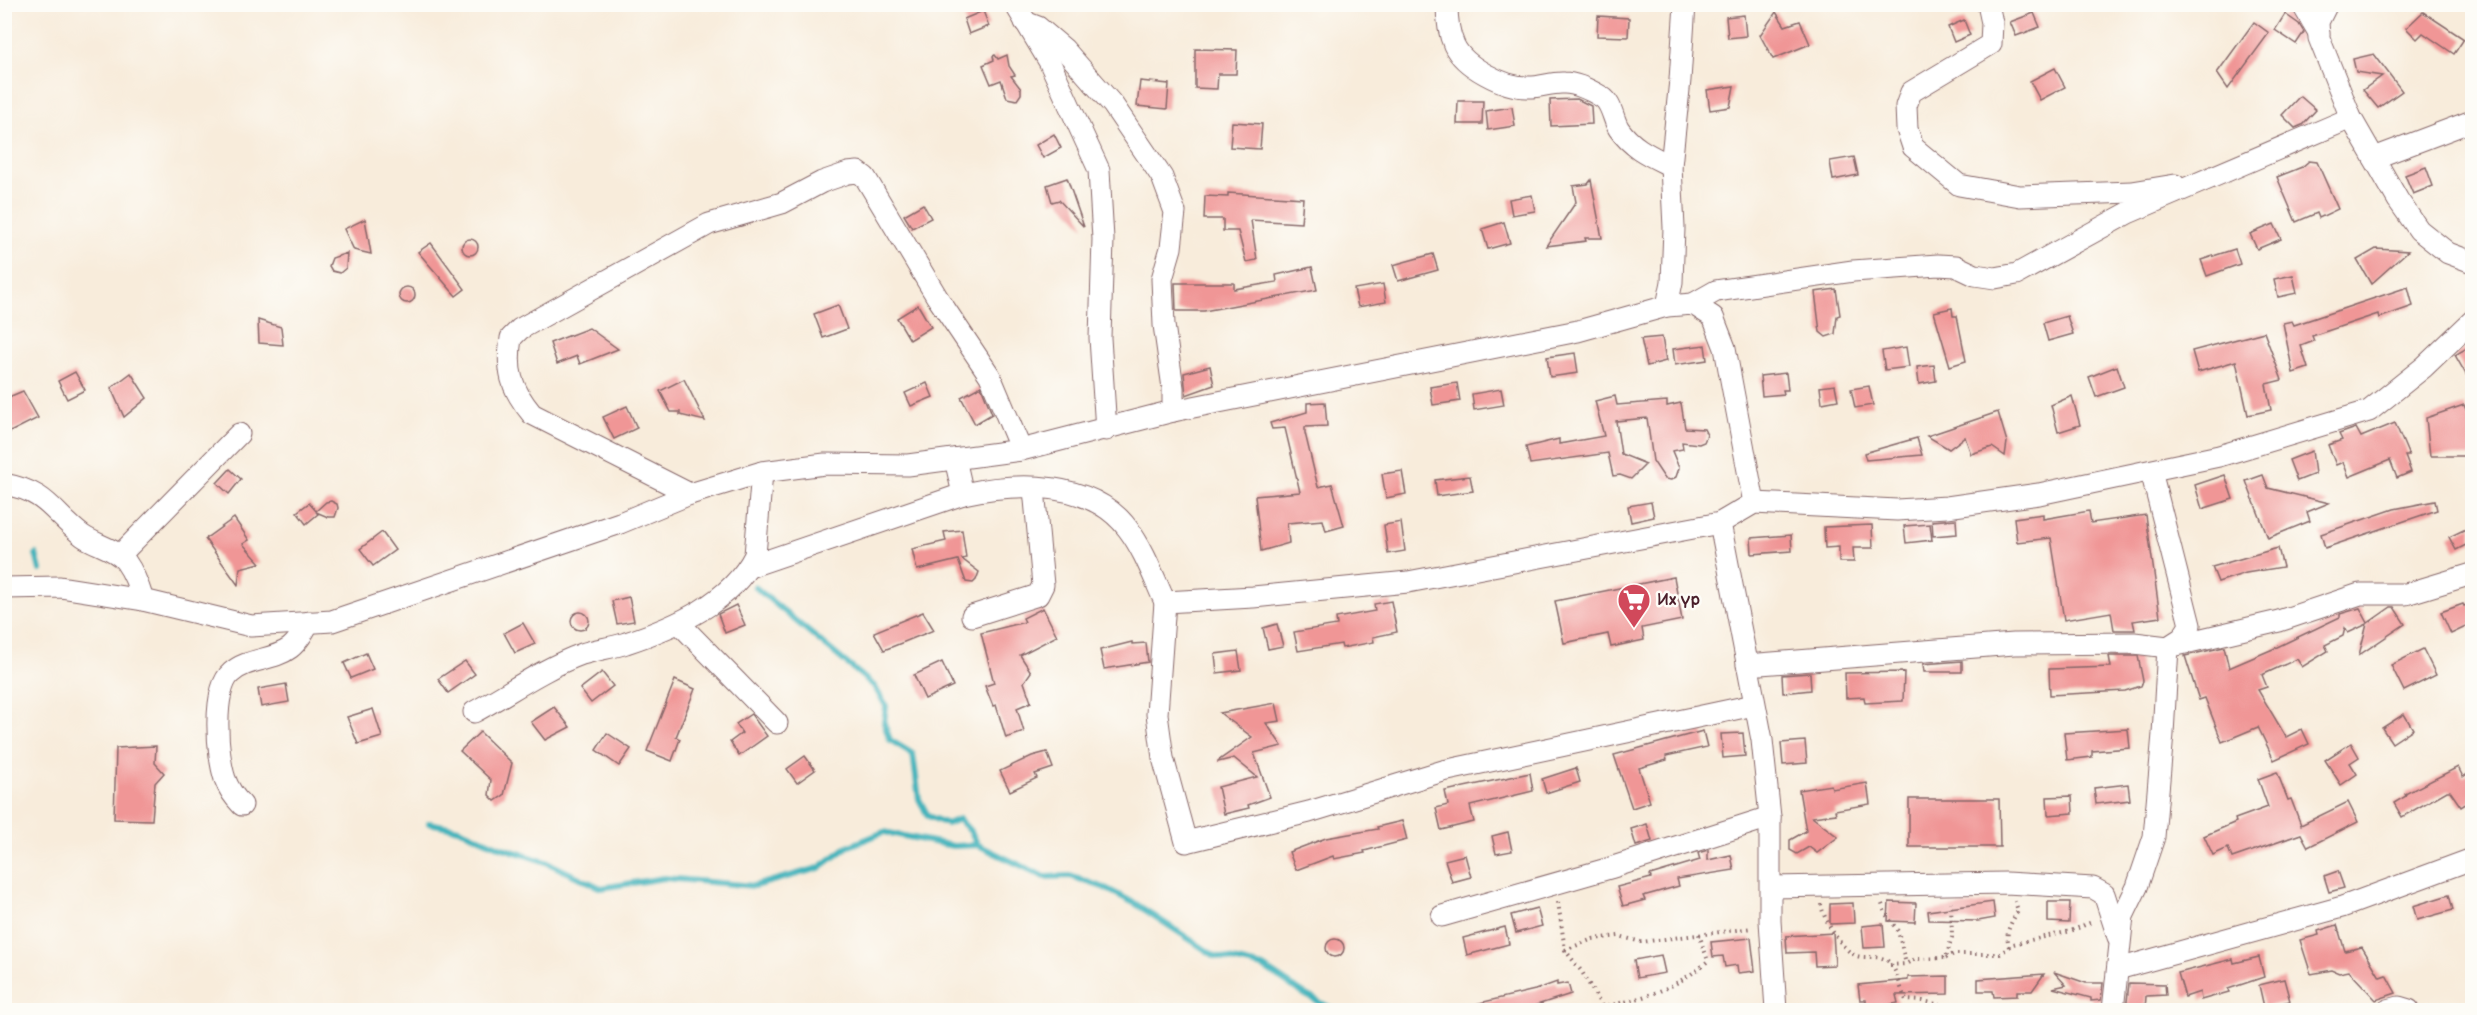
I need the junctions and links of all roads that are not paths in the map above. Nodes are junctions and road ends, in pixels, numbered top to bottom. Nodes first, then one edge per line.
1 (1447, 4) edge
2 (1685, 4) edge
3 (1988, 4) edge
4 (2302, 4) edge
5 (2327, 4) edge
6 (1020, 13) edge
7 (2319, 33) junction
8 (2351, 118) junction
9 (2472, 121) edge
10 (2374, 158) junction
11 (1671, 166) junction
12 (2204, 180) junction
13 (2472, 262) edge
14 (1693, 304) junction
15 (1667, 306) junction
16 (2472, 321) edge
17 (1173, 411) junction
18 (1106, 430) junction
19 (239, 434) dead end
20 (1021, 450) junction
21 (955, 459) junction
22 (2151, 471) junction
23 (762, 472) junction
24 (4, 484) edge
25 (1034, 489) junction
26 (690, 494) junction
27 (963, 494) junction
28 (1754, 503) junction
29 (1720, 523) junction
30 (120, 555) junction
31 (749, 567) junction
32 (2472, 574) edge
33 (4, 588) edge
34 (143, 600) junction
35 (1165, 602) junction
36 (972, 616) dead end
37 (309, 622) junction
38 (679, 623) junction
39 (2168, 646) junction
40 (1747, 665) junction
41 (1754, 705) junction
42 (474, 712) dead end
43 (777, 723) dead end
44 (242, 805) dead end
45 (1770, 817) junction
46 (2472, 859) edge
47 (1771, 887) junction
48 (1442, 916) dead end
49 (2120, 946) junction
50 (2118, 969) junction
51 (1776, 1011) edge
52 (2113, 1011) edge
53 (2388, 1011) edge
54 (2409, 1011) edge

1 - 11 street
2 - 11 street
3 - 12 street
4 - 7 street
5 - 7 street
6 - 17 street
6 - 18 street
7 - 8 street
8 - 10 street
8 - 12 street
9 - 10 street
10 - 13 street
11 - 15 street
12 - 14 street
14 - 15 street
14 - 28 street
15 - 17 street
16 - 22 street
17 - 18 street
18 - 20 street
19 - 30 street
20 - 21 street
20 - 26 street
21 - 23 street
21 - 27 street
22 - 28 street
22 - 39 street
23 - 26 street
23 - 31 street
24 - 30 street
25 - 27 street
25 - 35 street
25 - 36 street
26 - 37 street
27 - 31 street
28 - 29 street
29 - 35 street
29 - 40 street
30 - 34 street
31 - 38 street
32 - 39 street
33 - 34 street
34 - 37 street
35 - 41 street
37 - 44 street
38 - 42 street
38 - 43 street
39 - 40 street
39 - 49 street
40 - 41 street
41 - 45 street
45 - 47 street
45 - 48 street
46 - 50 street
47 - 49 street
47 - 51 street
49 - 50 street
50 - 52 street
53 - 54 street

